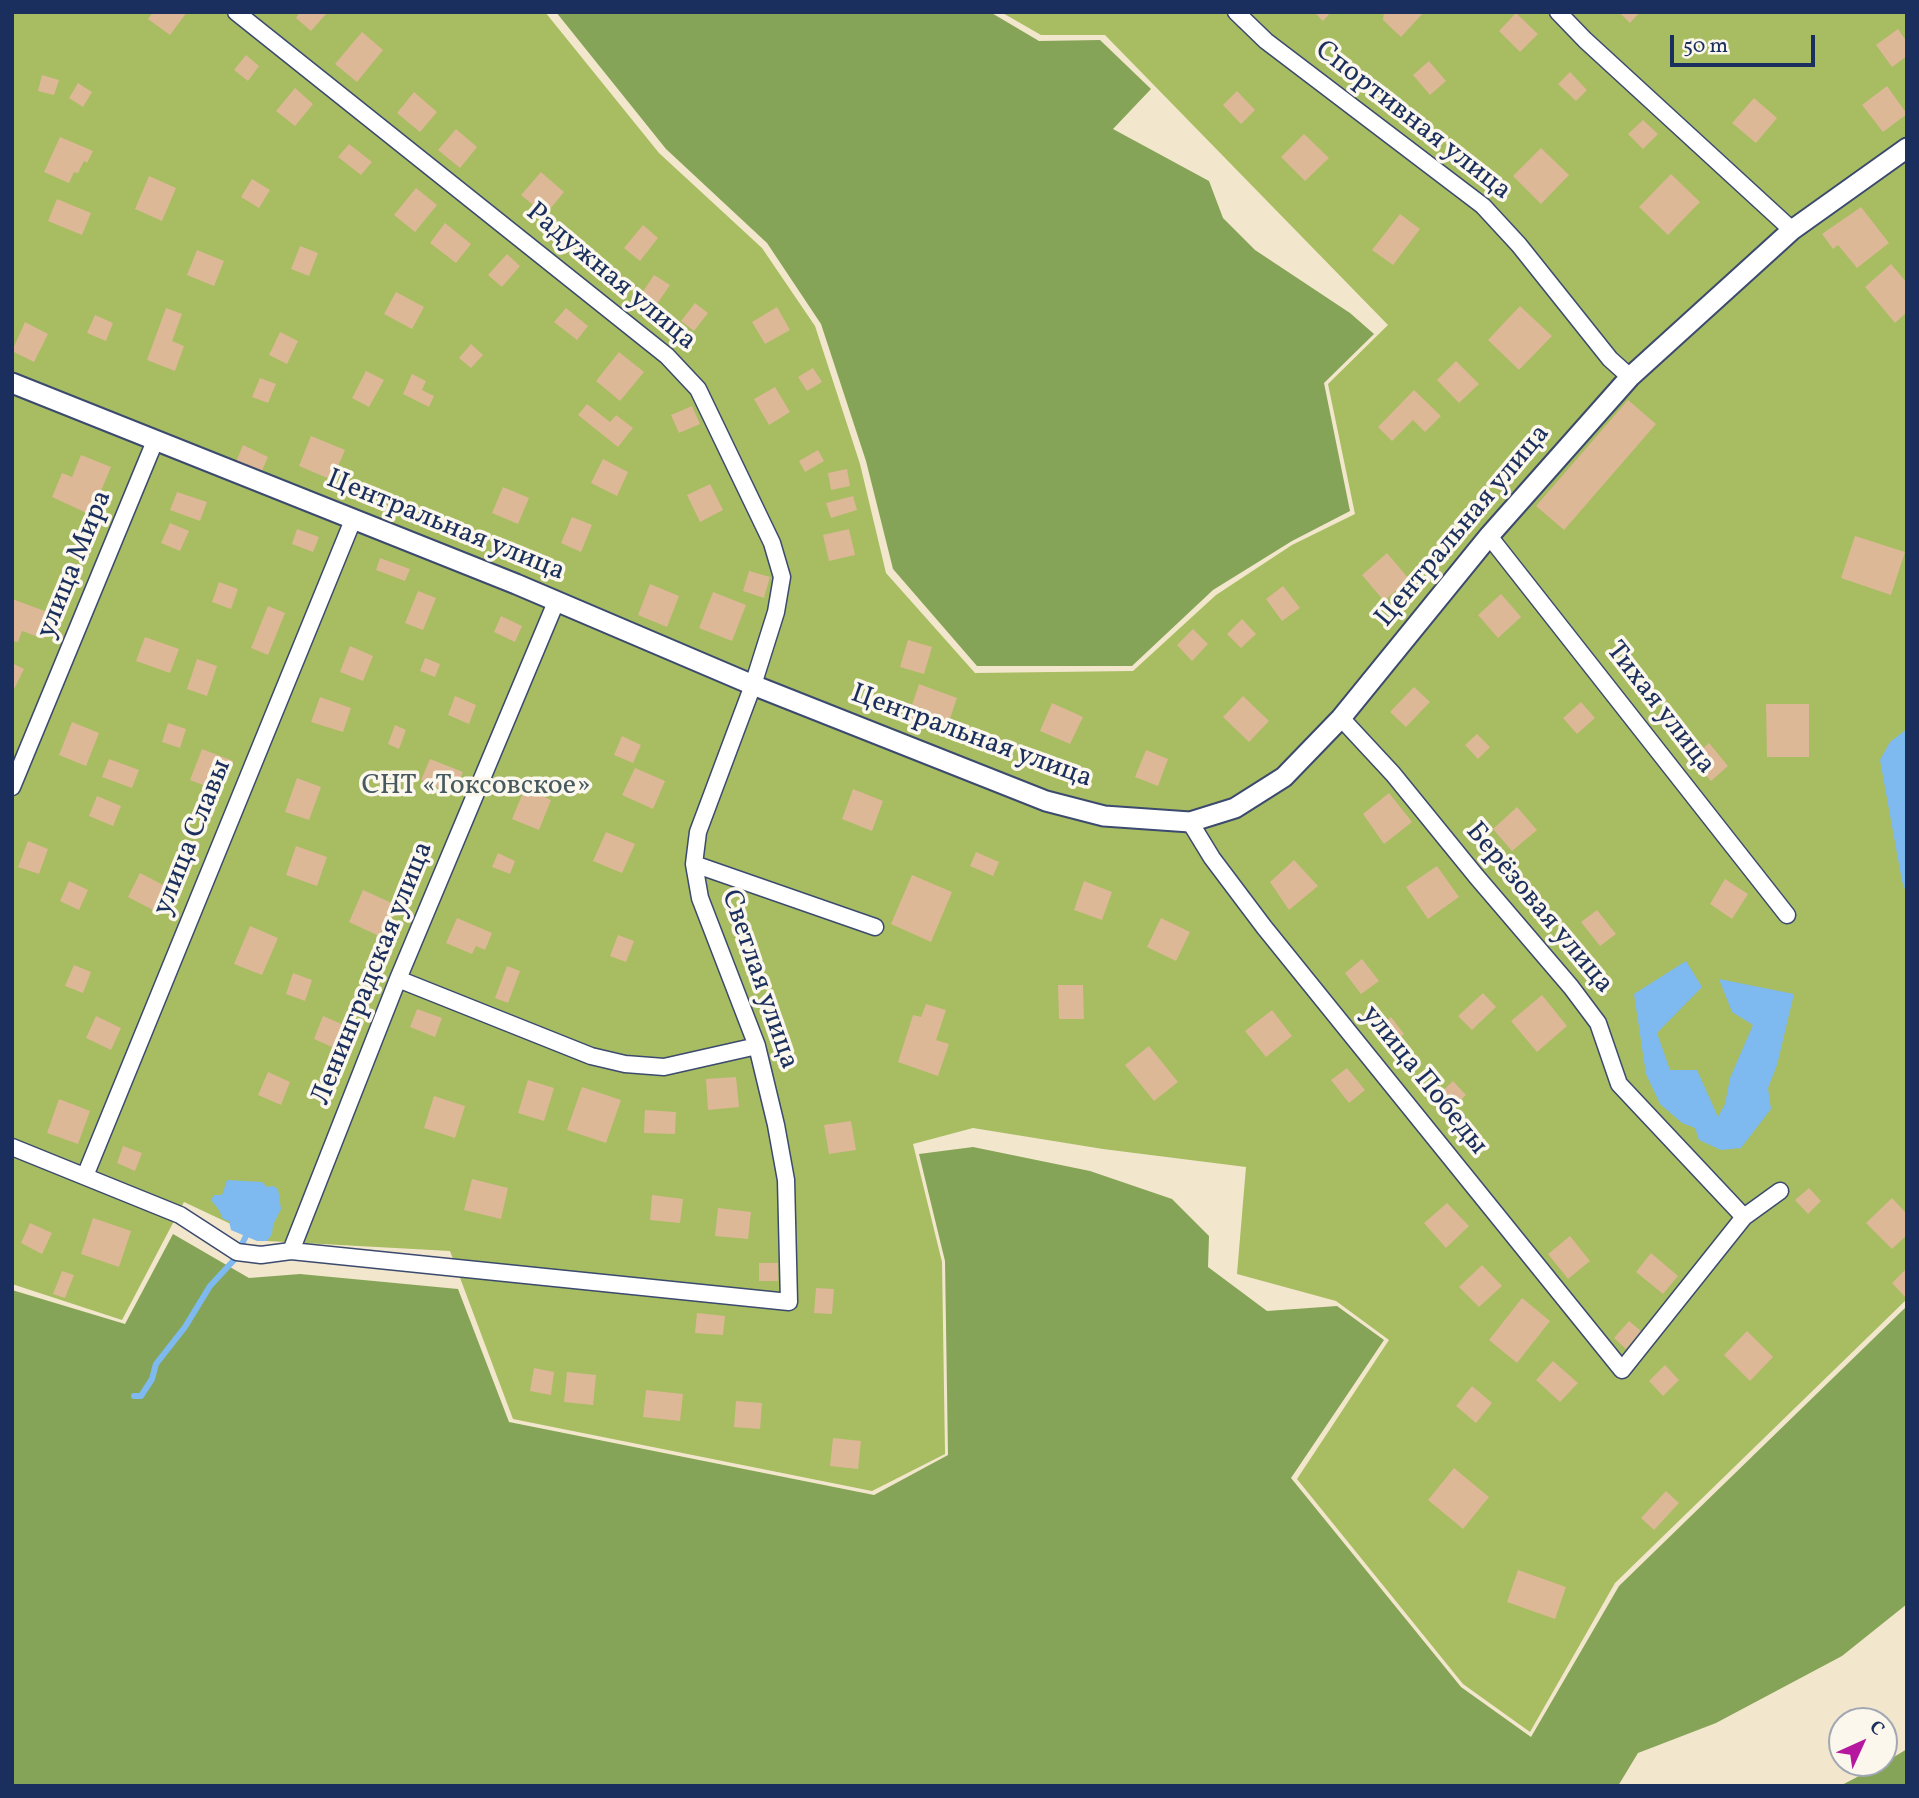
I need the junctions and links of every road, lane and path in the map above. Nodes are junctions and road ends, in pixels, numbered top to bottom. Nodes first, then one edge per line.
1 (236, 12) edge
2 (1236, 12) edge
3 (1558, 12) edge
4 (1907, 148) edge
5 (1791, 230) junction
6 (1630, 377) junction
7 (12, 383) edge
8 (155, 441) junction
9 (353, 520) junction
10 (1489, 536) junction
11 (555, 602) junction
12 (753, 685) junction
13 (1341, 718) junction
14 (12, 787) edge
15 (1190, 821) junction
16 (694, 864) junction
17 (1787, 915) dead end
18 (875, 926) dead end
19 (398, 979) junction
20 (757, 1046) junction
21 (12, 1147) edge
22 (85, 1176) junction
23 (1780, 1191) dead end
24 (1744, 1217) junction
25 (291, 1251) junction

1 - 12 street, Радужная улица
2 - 6 street, Спортивная улица
3 - 5 street
4 - 5 street, Центральная улица
5 - 6 street, Центральная улица
6 - 10 street, Центральная улица
7 - 8 street, Центральная улица
8 - 9 street, Центральная улица
8 - 14 street, улица Мира
9 - 11 street, Центральная улица
9 - 22 street, улица Славы
10 - 13 street, Центральная улица
10 - 17 street, Тихая улица
11 - 12 street, Центральная улица
11 - 19 street, Ленинградская улица
12 - 15 street, Центральная улица
12 - 16 street, Светлая улица
13 - 15 street, Центральная улица
13 - 24 street, Берёзовая улица
15 - 24 street, улица Победы
16 - 18 street
16 - 20 street, Светлая улица
19 - 20 street
19 - 25 street, Ленинградская улица
20 - 25 street, Светлая улица
21 - 22 street
22 - 25 street
23 - 24 street

